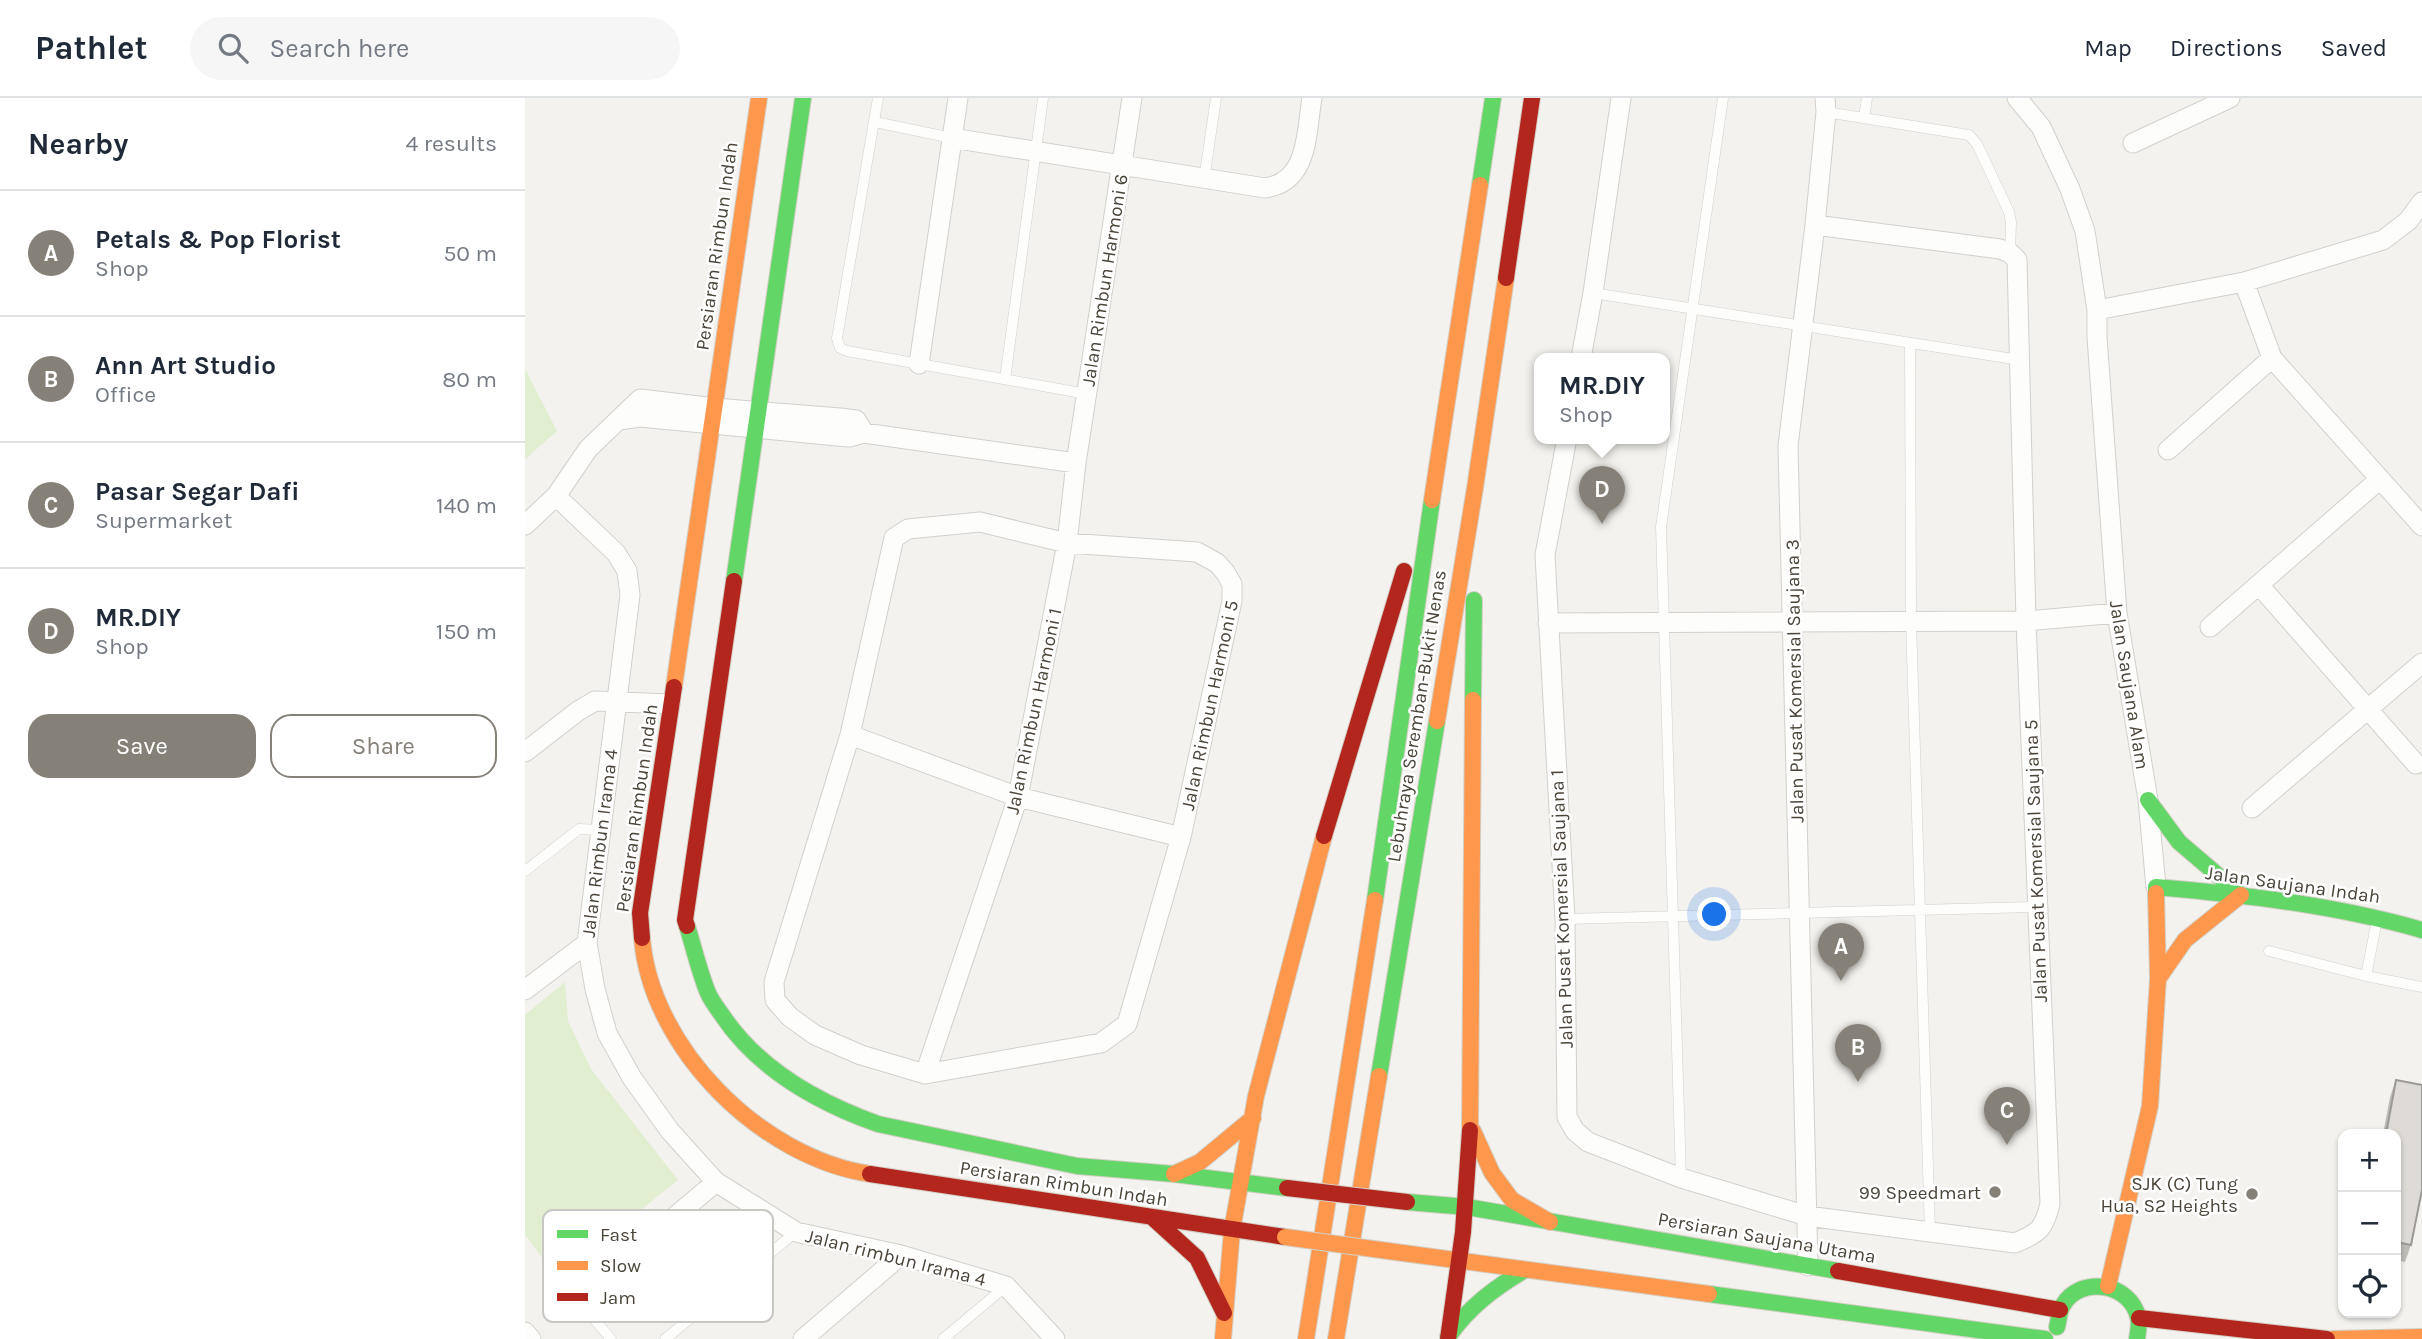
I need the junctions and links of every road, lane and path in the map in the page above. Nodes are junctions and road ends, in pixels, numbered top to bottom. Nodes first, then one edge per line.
1 (759, 98) edge
2 (803, 98) edge
3 (878, 98) edge
4 (958, 98) edge
5 (1043, 98) edge
6 (1132, 98) edge
7 (1216, 98) edge
8 (1312, 98) edge
9 (1493, 98) edge
10 (1532, 98) edge
11 (1621, 98) edge
12 (1723, 98) edge
13 (1867, 98) edge
14 (2017, 98) edge
15 (2230, 98) edge
16 (1825, 105) edge
17 (1864, 118) junction
18 (875, 122) junction
19 (952, 138) junction
20 (2133, 143) dead end
21 (1036, 152) junction
22 (1122, 167) junction
23 (1204, 180) junction
24 (2422, 202) edge
25 (1815, 225) junction
26 (2010, 253) junction
27 (2244, 282) junction
28 (1593, 293) junction
29 (1692, 309) junction
30 (2097, 310) junction
31 (1801, 326) junction
32 (1910, 343) junction
33 (1582, 353) edge
34 (2272, 358) junction
35 (2021, 360) junction
36 (919, 364) junction
37 (1005, 379) junction
38 (1087, 394) junction
39 (714, 417) junction
40 (757, 419) junction
41 (1566, 444) edge
42 (2168, 450) dead end
43 (1076, 463) junction
44 (1437, 463) junction
45 (2380, 480) junction
46 (1475, 488) junction
47 (556, 496) junction
48 (525, 525) edge
49 (2422, 526) edge
50 (1067, 543) junction
51 (2259, 585) junction
52 (2117, 613) junction
53 (1911, 621) junction
54 (2026, 621) junction
55 (1792, 622) junction
56 (1665, 623) junction
57 (1548, 624) junction
58 (2210, 628) dead end
59 (2422, 663) edge
60 (616, 701) junction
61 (670, 704) junction
62 (2368, 709) junction
63 (850, 735) junction
64 (525, 752) edge
65 (2416, 764) dead end
66 (1018, 797) junction
67 (2148, 800) junction
68 (2252, 808) dead end
69 (600, 830) junction
70 (1181, 837) junction
71 (525, 871) edge
72 (2156, 887) junction
73 (2241, 895) junction
74 (2036, 906) junction
75 (1921, 909) junction
76 (1800, 913) junction
77 (1673, 916) junction
78 (2378, 916) junction
79 (1565, 919) junction
80 (2422, 930) edge
81 (587, 943) junction
82 (2270, 951) dead end
83 (2366, 976) junction
84 (2158, 979) junction
85 (2422, 987) edge
86 (525, 990) edge
87 (925, 1074) junction
88 (1253, 1118) junction
89 (1470, 1124) junction
90 (1174, 1174) junction
91 (1681, 1178) junction
92 (716, 1182) junction
93 (1241, 1182) junction
94 (1408, 1202) joint
95 (1467, 1208) junction
96 (683, 1210) edge
97 (761, 1210) edge
98 (1807, 1216) junction
99 (773, 1218) edge
100 (1153, 1218) junction
101 (1550, 1222) junction
102 (1232, 1230) junction
103 (796, 1232) junction
104 (1930, 1232) junction
105 (773, 1251) edge
106 (901, 1255) junction
107 (1461, 1262) junction
108 (1808, 1266) junction
109 (1523, 1271) junction
110 (1006, 1286) junction
111 (2108, 1286) junction
112 (2060, 1310) junction
113 (1224, 1313) junction
114 (2139, 1318) junction
115 (596, 1322) edge
116 (686, 1322) edge
117 (525, 1332) edge
118 (2422, 1337) edge
119 (1448, 1338) edge
120 (531, 1339) edge
121 (611, 1339) edge
122 (665, 1339) edge
123 (803, 1339) edge
124 (943, 1339) edge
125 (1055, 1339) edge
126 (1223, 1339) edge
127 (1306, 1339) edge
128 (1336, 1339) edge
129 (2045, 1339) edge
130 (2059, 1339) edge
131 (2137, 1339) edge
132 (2327, 1339) edge
133 (2333, 1339) edge

1 - 39 main road, Persiaran Rimbun Indah
2 - 40 main road, Persiaran Rimbun Indah
3 - 18 lane
4 - 19 street
5 - 21 lane
6 - 22 street, Jalan Rimbun Harmoni 6
7 - 23 lane
8 - 23 street
9 - 44 main road, Lebuhraya Seremban-Bukit Nenas
10 - 46 main road, Lebuhraya Seremban-Bukit Nenas
11 - 28 street
12 - 29 lane
13 - 17 lane
14 - 30 street, Jalan Saujana Alam
15 - 20 street
16 - 17 lane
16 - 25 street, Jalan Pusat Komersial Saujana 3
17 - 26 lane
18 - 19 lane
18 - 36 lane
19 - 21 street
19 - 36 street
21 - 22 street
21 - 37 lane
22 - 23 street
22 - 38 street, Jalan Rimbun Harmoni 6
24 - 27 street
25 - 26 street
25 - 31 street, Jalan Pusat Komersial Saujana 3
26 - 35 street, Jalan Pusat Komersial Saujana 5
27 - 30 street
27 - 34 street
28 - 29 lane
28 - 33 street
29 - 31 lane
29 - 56 lane
30 - 52 street, Jalan Saujana Alam
31 - 32 lane
31 - 55 street, Jalan Pusat Komersial Saujana 3
32 - 35 lane
32 - 53 lane
34 - 42 street
34 - 45 street
35 - 54 street, Jalan Pusat Komersial Saujana 5
36 - 37 lane
37 - 38 lane
38 - 43 street, Jalan Rimbun Harmoni 6
39 - 40 street
39 - 47 street
39 - 61 main road, Persiaran Rimbun Indah
40 - 43 street
40 - 90 main road, Persiaran Rimbun Indah
41 - 57 street, Jalan Pusat Komersial Saujana 1
43 - 50 street, Jalan Rimbun Harmoni 1
44 - 88 main road
44 - 127 main road, Lebuhraya Seremban-Bukit Nenas
45 - 49 street
45 - 51 street
46 - 89 main road
46 - 128 main road, Lebuhraya Seremban-Bukit Nenas
47 - 48 street
47 - 60 street, Jalan Rimbun Irama 4
50 - 63 street, Jalan Rimbun Harmoni 5
50 - 66 street, Jalan Rimbun Harmoni 1
50 - 70 street, Jalan Rimbun Harmoni 5
51 - 58 street
51 - 62 street
52 - 54 street
52 - 67 street, Jalan Saujana Alam
53 - 54 street
53 - 55 street
53 - 75 lane
54 - 74 street, Jalan Pusat Komersial Saujana 5
55 - 56 street
55 - 76 street, Jalan Pusat Komersial Saujana 3
56 - 57 street
56 - 77 lane
57 - 79 street, Jalan Pusat Komersial Saujana 1
59 - 62 street
60 - 61 street
60 - 64 street
60 - 69 street, Jalan Rimbun Irama 4
61 - 100 main road, Persiaran Rimbun Indah
62 - 65 street
62 - 68 street
63 - 66 street
63 - 87 street, Jalan Rimbun Harmoni 5
66 - 70 street
66 - 87 street, Jalan Rimbun Harmoni 1
67 - 72 street, Jalan Saujana Alam
67 - 73 main road
69 - 71 lane
69 - 81 street, Jalan Rimbun Irama 4
70 - 87 street, Jalan Rimbun Harmoni 5
72 - 73 main road, Jalan Saujana Indah
72 - 84 main road, Jalan Saujana Alam
73 - 78 main road, Jalan Saujana Indah
73 - 84 main road
74 - 75 lane
74 - 104 street, Jalan Pusat Komersial Saujana 5
75 - 76 lane
75 - 104 lane
76 - 77 lane
76 - 98 street, Jalan Pusat Komersial Saujana 3
77 - 79 lane
77 - 91 lane
78 - 80 main road, Jalan Saujana Indah
78 - 83 lane
79 - 91 street, Jalan Pusat Komersial Saujana 1
81 - 86 street
81 - 92 street, Jalan Rimbun Irama 4
82 - 83 lane
83 - 85 lane
84 - 111 main road, Jalan Saujana Alam
88 - 90 main road
88 - 93 main road
89 - 95 main road
89 - 101 main road
90 - 93 main road, Persiaran Rimbun Indah
91 - 98 street, Jalan Pusat Komersial Saujana 1
92 - 96 street
92 - 97 street, Jalan rimbun Irama 4
93 - 94 main road, Persiaran Rimbun Indah, bridge
93 - 102 main road
94 - 95 main road, Persiaran Saujana Utama
95 - 101 main road, Persiaran Saujana Utama
95 - 107 main road
98 - 104 street, Jalan Pusat Komersial Saujana 5
98 - 108 street, Jalan Pusat Komersial Saujana 3
99 - 103 street, Jalan rimbun Irama 4
100 - 102 main road, Persiaran Rimbun Indah
100 - 113 main road
101 - 108 main road, Persiaran Saujana Utama
102 - 107 main road, Persiaran Rimbun Indah, bridge
102 - 113 main road
103 - 105 lane
103 - 106 street, Jalan rimbun Irama 4
106 - 110 street, Jalan rimbun Irama 4
106 - 123 street
107 - 109 main road
107 - 119 main road
108 - 112 main road, Persiaran Saujana Utama
109 - 119 main road
109 - 129 main road
110 - 124 lane
110 - 125 street, Jalan Rimbun Irama 4
111 - 112 main road
111 - 114 main road
112 - 130 main road
113 - 126 main road
114 - 131 main road
114 - 132 main road
115 - 121 lane
116 - 122 lane
117 - 120 street
118 - 133 main road

